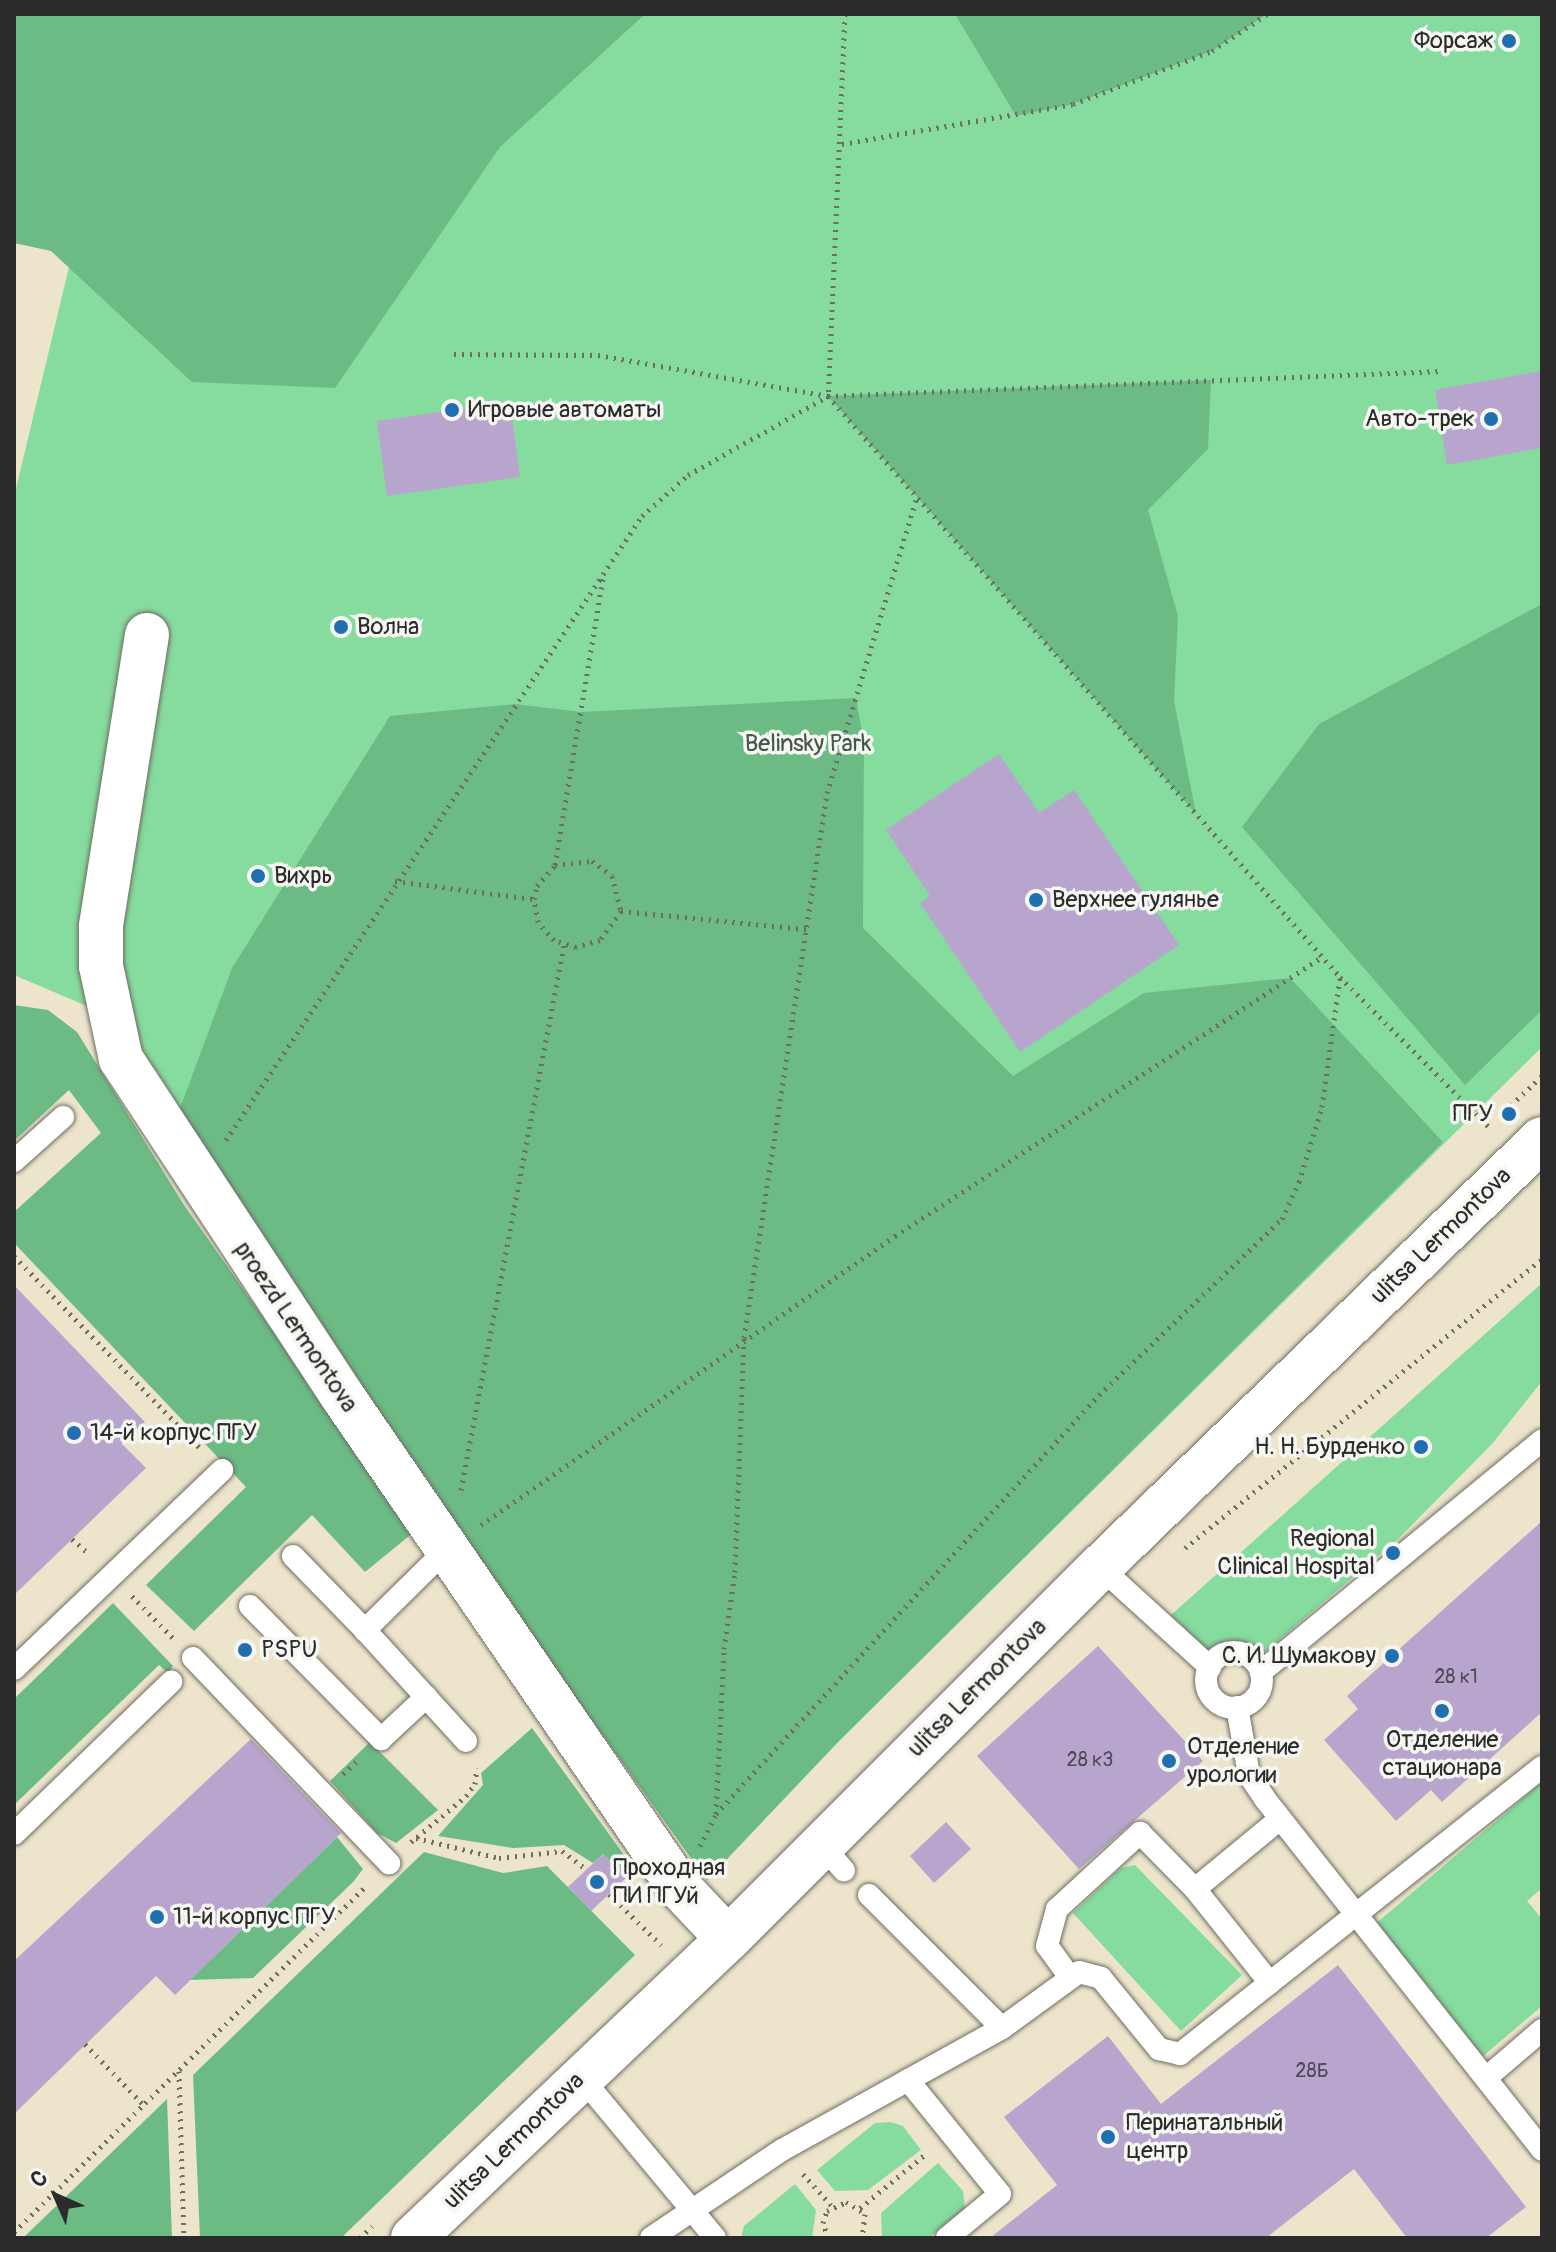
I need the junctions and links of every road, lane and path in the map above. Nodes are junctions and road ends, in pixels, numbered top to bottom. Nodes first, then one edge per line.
1 (845, 14) edge
2 (1267, 14) edge
3 (842, 144) junction
4 (454, 354) dead end
5 (1442, 371) dead end
6 (828, 396) junction
7 (917, 497) junction
8 (604, 573) junction
9 (147, 635) dead end
10 (555, 865) junction
11 (395, 881) junction
12 (534, 899) junction
13 (621, 911) junction
14 (806, 929) junction
15 (564, 945) junction
16 (1322, 957) junction
17 (1340, 977) junction
18 (63, 1117) dead end
19 (1489, 1127) dead end
20 (1535, 1159) edge
21 (14, 1161) edge
22 (198, 1182) junction
23 (14, 1256) edge
24 (744, 1338) junction
25 (1542, 1440) edge
26 (222, 1470) joint
27 (450, 1546) junction
28 (293, 1556) dead end
29 (1100, 1567) junction
30 (250, 1606) dead end
31 (365, 1630) junction
32 (193, 1658) dead end
33 (1210, 1667) junction
34 (14, 1669) edge
35 (1261, 1672) junction
36 (171, 1682) dead end
37 (426, 1697) junction
38 (1237, 1707) junction
39 (381, 1739) junction
40 (466, 1741) joint
41 (1542, 1767) edge
42 (322, 1794) junction
43 (716, 1814) junction
44 (1280, 1819) junction
45 (14, 1834) edge
46 (415, 1838) junction
47 (389, 1863) junction
48 (586, 1869) dead end
49 (679, 1887) junction
50 (1195, 1889) junction
51 (609, 1894) dead end
52 (869, 1895) dead end
53 (1354, 1916) junction
54 (728, 1939) junction
55 (661, 1946) dead end
56 (1069, 1976) junction
57 (1270, 1983) junction
58 (1002, 2028) junction
59 (1542, 2030) edge
60 (85, 2044) dead end
61 (179, 2071) junction
62 (581, 2077) junction
63 (1486, 2078) junction
64 (908, 2080) junction
65 (144, 2105) junction
66 (951, 2133) junction
67 (782, 2150) junction
68 (1542, 2150) edge
69 (832, 2206) junction
70 (860, 2208) junction
71 (692, 2209) junction
72 (14, 2232) edge
73 (826, 2237) edge
74 (184, 2238) edge
75 (413, 2238) edge
76 (651, 2238) edge
77 (715, 2238) edge
78 (862, 2238) edge
79 (947, 2238) edge

1 - 3 path
2 - 3 path
3 - 6 path
4 - 6 path
5 - 6 path
6 - 7 path
6 - 8 path
7 - 14 path
7 - 16 path
8 - 10 path
8 - 11 path
9 - 22 main road, proezd Lermontova
10 - 12 path
10 - 13 path
11 - 12 path
11 - 22 path
12 - 15 path
13 - 14 path
13 - 15 path
14 - 24 path
15 - 27 path
16 - 17 path
16 - 24 path
17 - 19 path
17 - 43 path
18 - 21 lane
20 - 29 main road, ulitsa Lermontova
22 - 27 main road, proezd Lermontova
23 - 26 path
24 - 27 path
24 - 43 path
25 - 35 lane
26 - 34 lane
27 - 31 lane
27 - 49 main road, proezd Lermontova
28 - 31 lane
29 - 33 lane
29 - 54 main road, ulitsa Lermontova
30 - 39 lane
31 - 37 lane
32 - 42 lane
33 - 35 lane
33 - 38 lane
35 - 38 lane
36 - 45 lane
37 - 39 lane
37 - 40 lane
38 - 44 lane
39 - 42 path
40 - 46 path
41 - 53 lane
42 - 47 lane
43 - 49 path
44 - 50 lane
44 - 53 lane
46 - 47 path
46 - 48 path
47 - 61 path
49 - 54 main road, proezd Lermontova
50 - 56 lane
50 - 57 lane
51 - 55 path
52 - 58 lane
53 - 57 lane
53 - 63 lane
54 - 62 main road, ulitsa Lermontova
56 - 57 lane
56 - 58 lane
58 - 64 lane
59 - 63 lane
60 - 65 path
61 - 65 path
61 - 74 path
62 - 71 lane
62 - 75 main road, ulitsa Lermontova
63 - 68 lane
64 - 66 lane
64 - 67 lane
65 - 72 path
66 - 70 path
66 - 79 lane
67 - 69 path
67 - 71 lane
69 - 70 path
69 - 73 path
70 - 78 path
71 - 76 lane
71 - 77 lane

